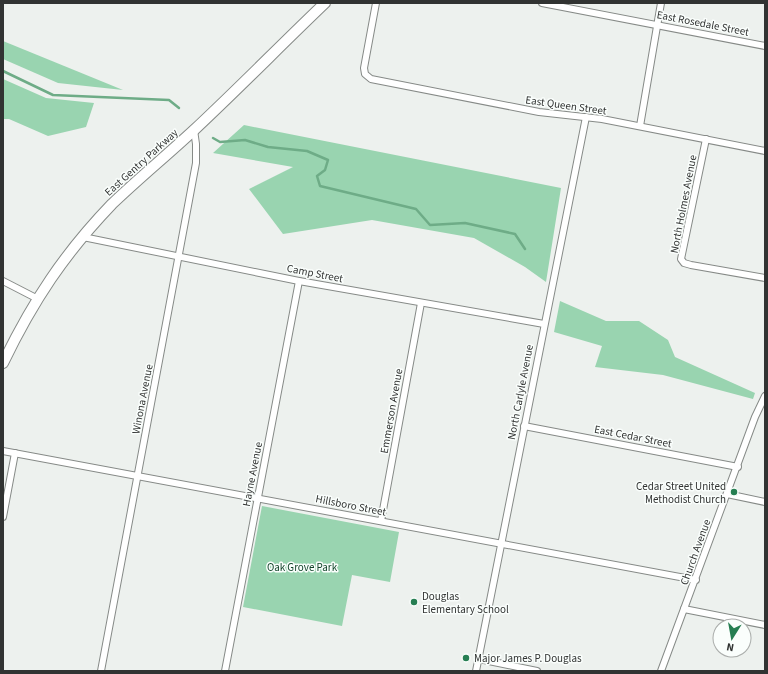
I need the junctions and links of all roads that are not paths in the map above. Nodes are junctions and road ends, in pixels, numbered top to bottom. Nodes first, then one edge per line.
1 (325, 3) edge
2 (376, 3) edge
3 (542, 3) edge
4 (661, 3) edge
5 (567, 5) edge
6 (658, 24) junction
7 (765, 46) edge
8 (586, 117) junction
9 (640, 126) junction
10 (194, 130) junction
11 (706, 139) junction
12 (765, 151) edge
13 (83, 237) junction
14 (178, 257) junction
15 (765, 278) edge
16 (3, 281) edge
17 (299, 281) junction
18 (36, 298) junction
19 (421, 303) junction
20 (544, 324) junction
21 (3, 363) edge
22 (765, 396) edge
23 (524, 426) junction
24 (3, 451) edge
25 (15, 453) junction
26 (738, 467) junction
27 (138, 476) junction
28 (727, 494) junction
29 (258, 498) junction
30 (765, 502) edge
31 (3, 517) edge
32 (381, 521) junction
33 (502, 543) junction
34 (696, 580) junction
35 (684, 610) junction
36 (765, 625) edge
37 (479, 658) junction
38 (101, 671) edge
39 (225, 671) edge
40 (476, 671) edge
41 (537, 671) edge
42 (661, 671) edge

1 - 10 main road, East Gentry Parkway
2 - 8 street, East Queen Street
3 - 5 street, East Rosedale Street
4 - 6 street
5 - 6 street, East Rosedale Street
6 - 7 street, East Rosedale Street
6 - 9 street
8 - 9 street, East Queen Street
8 - 20 street, North Carlyle Avenue
9 - 11 street, East Queen Street
10 - 13 main road, East Gentry Parkway
10 - 14 street, Winona Avenue
11 - 12 street, East Queen Street
11 - 15 street, North Holmes Avenue
13 - 14 street, Camp Street
13 - 18 main road, East Gentry Parkway
14 - 17 street, Camp Street
14 - 27 street, Winona Avenue
16 - 18 street
17 - 19 street, Camp Street
17 - 29 street, Hayne Avenue
18 - 21 main road, East Gentry Parkway
19 - 20 street, Camp Street
19 - 32 street, Emmerson Avenue
20 - 23 street, North Carlyle Avenue
22 - 26 street, Church Avenue
23 - 26 street, East Cedar Street
23 - 33 street, North Carlyle Avenue
24 - 25 street, Hillsboro Street
25 - 27 street, Hillsboro Street
25 - 31 street
26 - 28 street, Church Avenue
27 - 29 street, Hillsboro Street
27 - 38 street, Winona Avenue
28 - 30 street
28 - 34 street, Church Avenue
29 - 32 street, Hillsboro Street
29 - 39 street, Hayne Avenue
32 - 33 street, Hillsboro Street
33 - 34 street, Hillsboro Street
33 - 37 street, North Carlyle Avenue
34 - 35 street, Church Avenue
35 - 36 street
35 - 42 street, Church Avenue
37 - 40 street, North Carlyle Avenue
37 - 41 street

